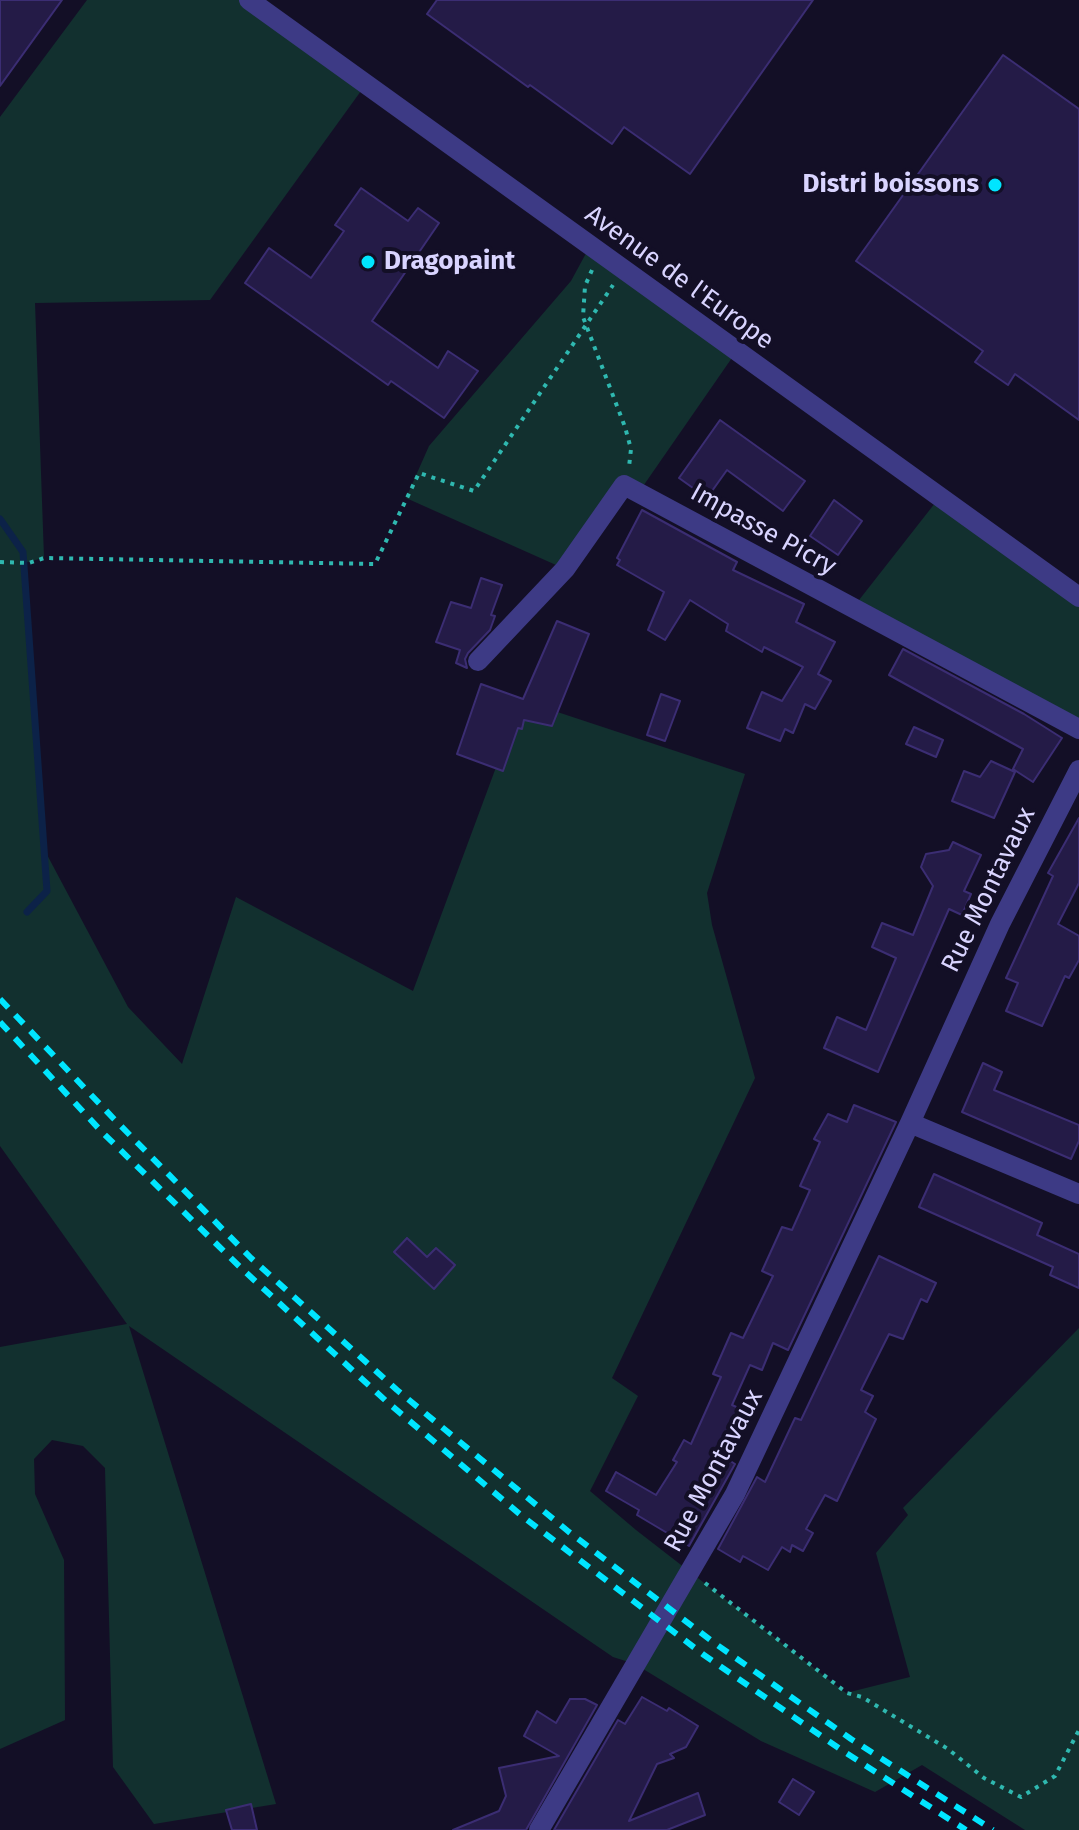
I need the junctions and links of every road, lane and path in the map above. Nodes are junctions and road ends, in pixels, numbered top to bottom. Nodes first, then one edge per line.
1 (249, 0) edge
2 (601, 255) junction
3 (623, 270) junction
4 (586, 324) junction
5 (624, 485) junction
6 (0, 562) edge
7 (1079, 597) edge
8 (478, 661) dead end
9 (1079, 729) edge
10 (1079, 770) edge
11 (910, 1123) junction
12 (1079, 1194) edge
13 (691, 1572) junction
14 (1079, 1730) edge
15 (539, 1830) edge

1 - 2 street, Avenue de l'Europe
2 - 3 street, Avenue de l'Europe
2 - 4 path
3 - 4 path
3 - 7 street, Avenue de l'Europe
4 - 5 path
4 - 6 path
5 - 8 street
5 - 9 street, Impasse Picry
10 - 11 street, Rue Montavaux
11 - 12 street
11 - 13 street, Rue Montavaux
13 - 14 path
13 - 15 street, Rue Montavaux

